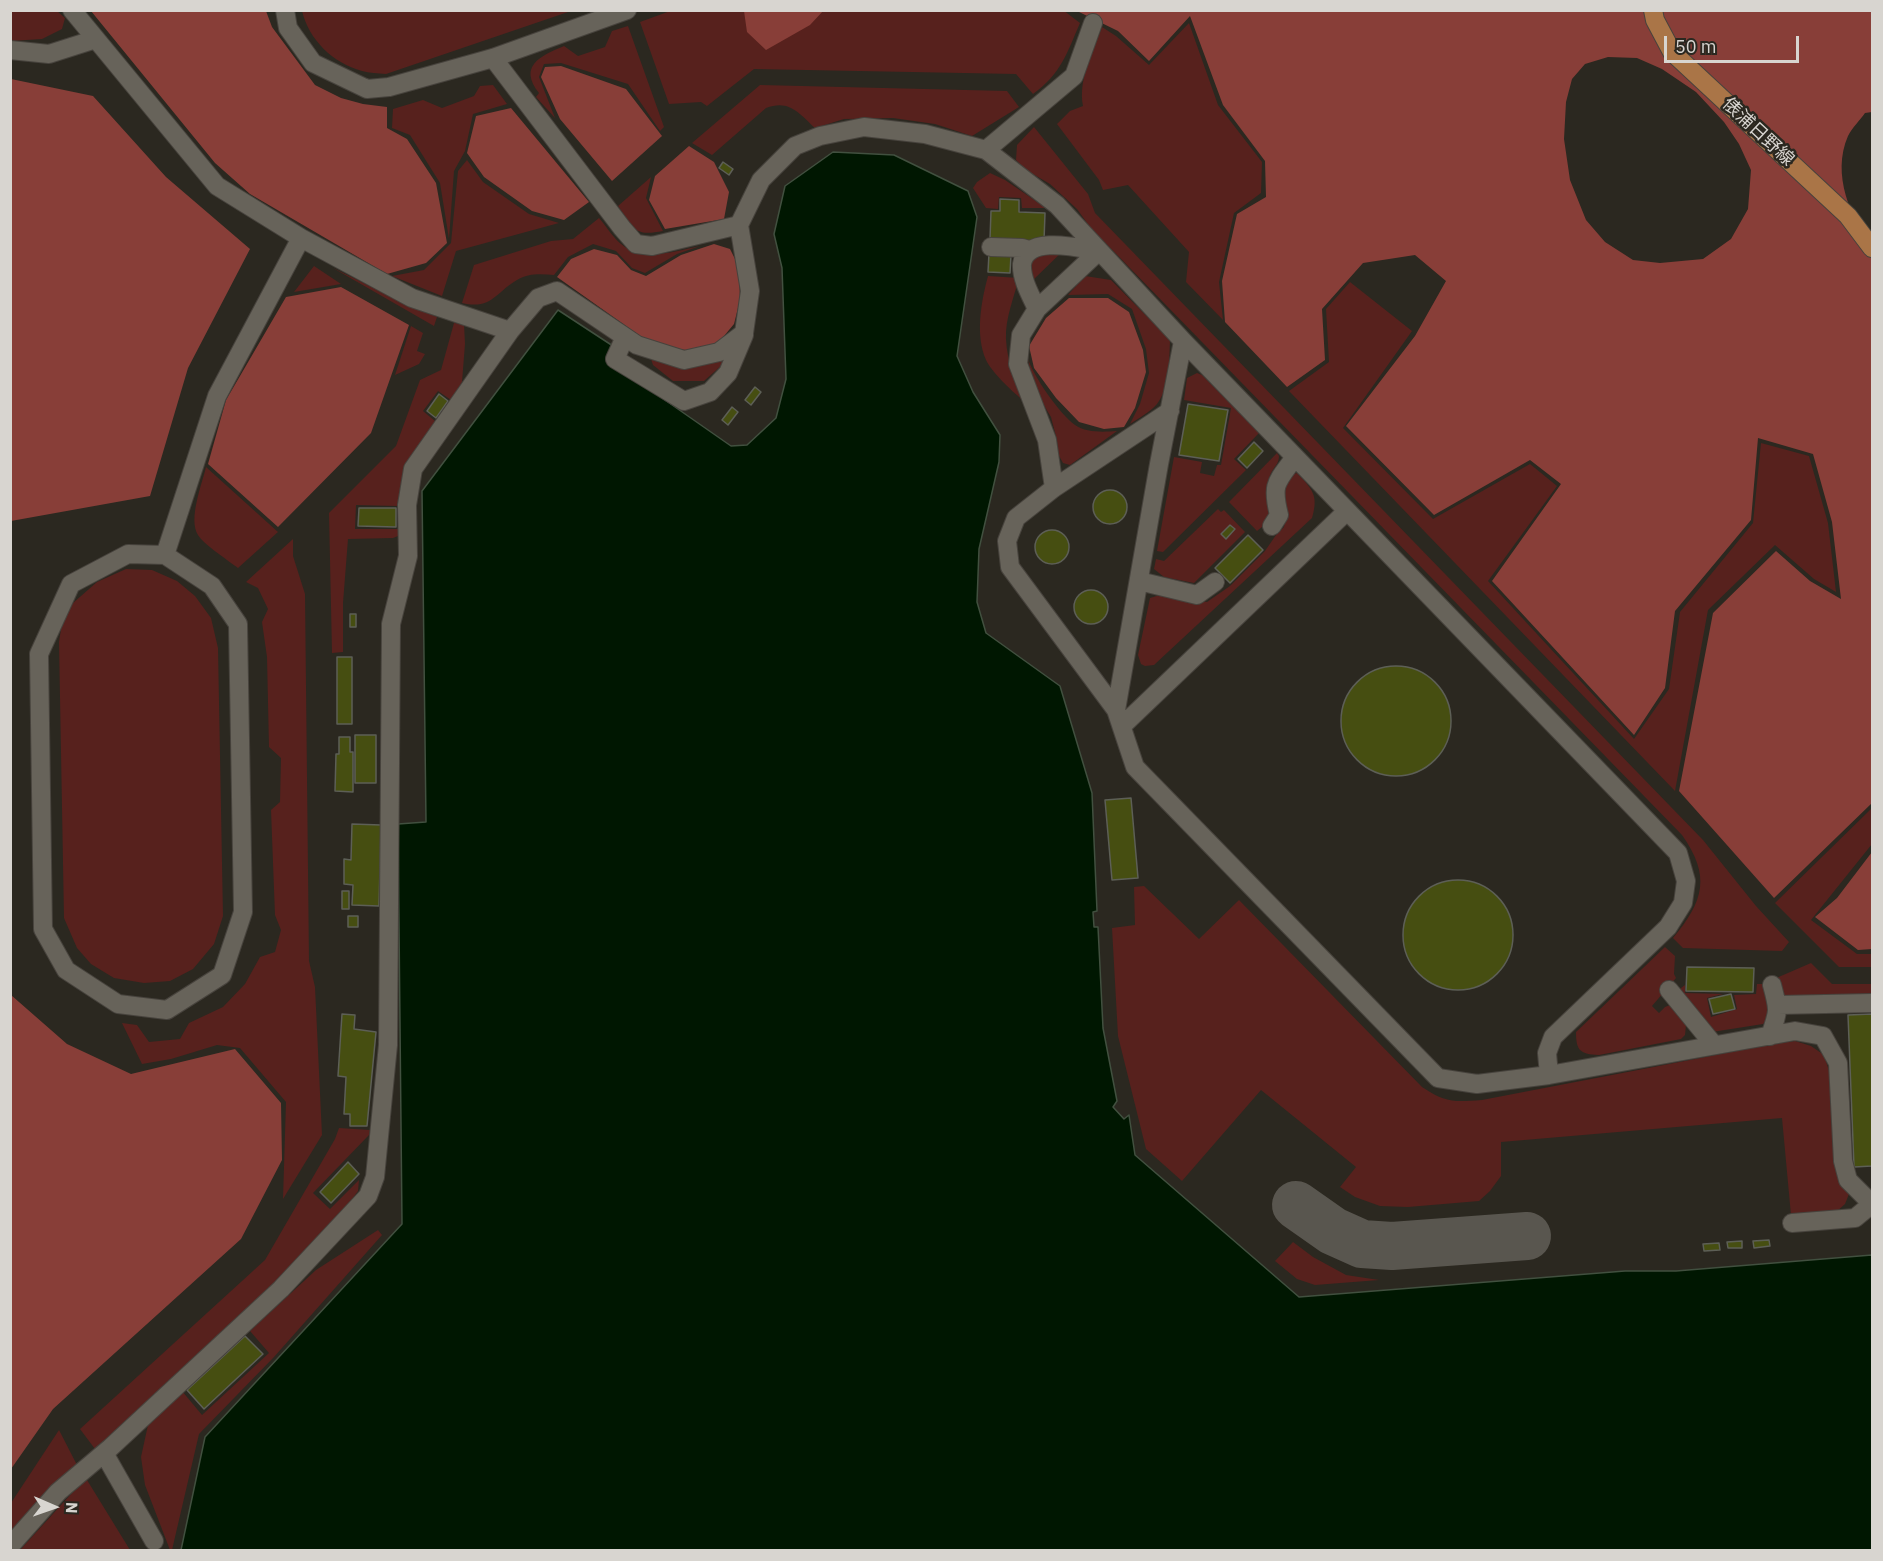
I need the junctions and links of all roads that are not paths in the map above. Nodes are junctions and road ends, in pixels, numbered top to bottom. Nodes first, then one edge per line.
1 (72, 10) edge
2 (285, 10) edge
3 (627, 10) edge
4 (1653, 10) edge
5 (1093, 23) dead end
6 (96, 39) junction
7 (10, 50) edge
8 (493, 58) junction
9 (986, 150) junction
10 (739, 225) junction
11 (301, 238) junction
12 (991, 247) dead end
13 (1872, 248) edge
14 (1029, 250) junction
15 (1099, 251) junction
16 (1037, 309) junction
17 (510, 331) junction
18 (744, 333) junction
19 (626, 337) junction
20 (1183, 341) junction
21 (1170, 411) junction
22 (1295, 457) junction
23 (1054, 488) junction
24 (1347, 511) junction
25 (1272, 526) dead end
26 (165, 555) junction
27 (1138, 582) junction
28 (1215, 582) dead end
29 (1119, 718) junction
30 (1772, 985) dead end
31 (1669, 990) dead end
32 (1872, 1003) edge
33 (1778, 1005) junction
34 (1770, 1036) junction
35 (1714, 1046) junction
36 (1550, 1075) junction
37 (1872, 1204) edge
38 (1792, 1223) dead end
39 (104, 1453) junction
40 (154, 1541) dead end
41 (12, 1546) edge

1 - 6 street
2 - 8 street
3 - 8 street
4 - 13 main road, 俵浦日野線
5 - 9 street
6 - 7 street
6 - 11 street
8 - 10 street
9 - 10 street
9 - 15 street
10 - 18 street
11 - 17 street
11 - 26 street
12 - 14 street
14 - 15 street
14 - 16 street
15 - 16 street
15 - 20 street
16 - 23 street
17 - 19 street
17 - 39 street
18 - 19 street
18 - 19 street
20 - 21 street
20 - 22 street
21 - 23 street
21 - 27 street
22 - 24 street
22 - 25 street
23 - 29 street
24 - 29 street
24 - 36 street
26 - 26 street
27 - 28 street
27 - 29 street
29 - 36 street
30 - 33 street
31 - 35 street
32 - 33 street
33 - 34 street
34 - 35 street
34 - 37 street
35 - 36 street
37 - 38 street
39 - 40 street
39 - 41 street

